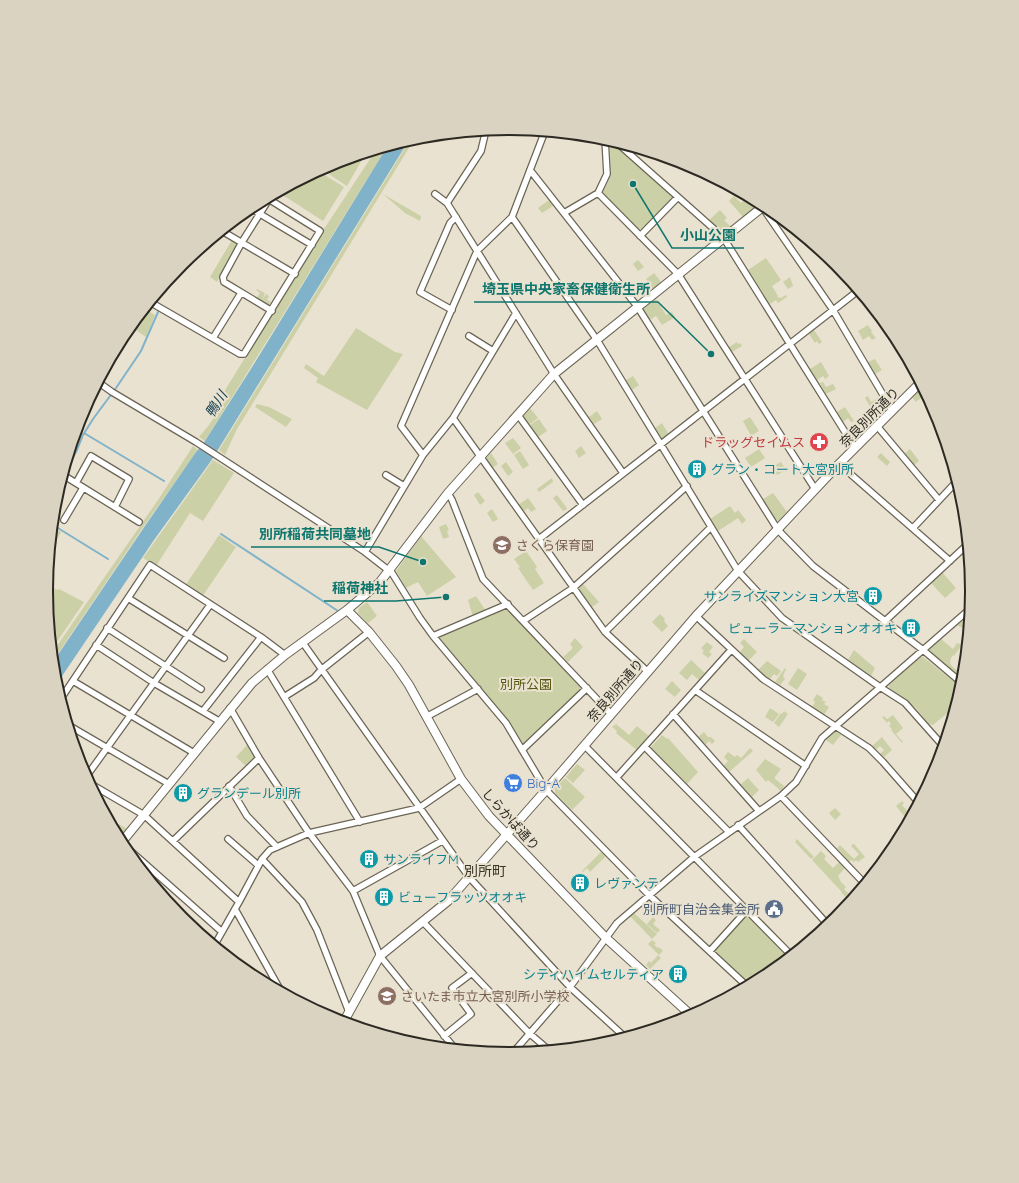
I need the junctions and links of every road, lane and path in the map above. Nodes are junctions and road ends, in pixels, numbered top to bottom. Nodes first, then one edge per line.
1 (485, 136) edge
2 (543, 136) edge
3 (605, 146) edge
4 (626, 150) edge
5 (530, 170) junction
6 (435, 194) dead end
7 (598, 194) junction
8 (678, 197) junction
9 (272, 202) edge
10 (447, 203) junction
11 (264, 207) edge
12 (757, 208) edge
13 (256, 212) edge
14 (564, 213) junction
15 (260, 214) junction
16 (456, 217) junction
17 (512, 218) junction
18 (771, 218) edge
19 (227, 233) edge
20 (640, 236) junction
21 (724, 237) junction
22 (242, 242) junction
23 (312, 245) junction
24 (477, 251) junction
25 (295, 274) junction
26 (678, 274) junction
27 (241, 293) junction
28 (855, 293) edge
29 (155, 305) edge
30 (637, 306) junction
31 (452, 310) junction
32 (833, 310) junction
33 (272, 311) junction
34 (516, 313) junction
35 (469, 336) dead end
36 (213, 338) junction
37 (597, 340) junction
38 (790, 344) junction
39 (493, 351) junction
40 (554, 374) junction
41 (746, 379) junction
42 (102, 385) edge
43 (917, 386) edge
44 (892, 410) junction
45 (703, 412) junction
46 (518, 415) junction
47 (453, 418) junction
48 (877, 426) junction
49 (661, 444) junction
50 (855, 448) junction
51 (423, 455) junction
52 (480, 456) junction
53 (839, 464) junction
54 (623, 473) junction
55 (386, 475) dead end
56 (68, 478) edge
57 (76, 483) junction
58 (953, 485) edge
59 (404, 486) junction
60 (687, 486) junction
61 (83, 488) junction
62 (815, 489) junction
63 (448, 493) junction
64 (939, 500) junction
65 (583, 505) junction
66 (114, 507) junction
67 (64, 520) dead end
68 (139, 522) dead end
69 (711, 526) junction
70 (913, 528) junction
71 (778, 530) junction
72 (539, 539) junction
73 (964, 548) edge
74 (365, 552) junction
75 (950, 561) junction
76 (389, 570) junction
77 (738, 571) junction
78 (573, 588) junction
79 (128, 598) junction
80 (508, 604) junction
81 (210, 605) junction
82 (347, 610) junction
83 (965, 613) edge
84 (696, 616) junction
85 (523, 621) junction
86 (884, 622) junction
87 (107, 628) junction
88 (369, 632) junction
89 (605, 632) junction
90 (189, 636) junction
91 (433, 636) junction
92 (261, 637) junction
93 (303, 642) junction
94 (96, 645) junction
95 (731, 650) junction
96 (923, 650) junction
97 (285, 655) junction
98 (224, 658) dead end
99 (167, 666) junction
100 (267, 669) junction
101 (322, 670) junction
102 (648, 671) junction
103 (957, 679) edge
104 (73, 682) junction
105 (154, 683) junction
106 (880, 687) junction
107 (587, 688) junction
108 (201, 689) dead end
109 (478, 689) junction
110 (695, 690) junction
111 (65, 693) edge
112 (284, 697) junction
113 (230, 708) junction
114 (203, 711) junction
115 (611, 714) junction
116 (673, 714) junction
117 (131, 715) junction
118 (426, 717) junction
119 (219, 722) junction
120 (836, 726) junction
121 (74, 729) edge
122 (940, 743) edge
123 (584, 745) junction
124 (645, 746) junction
125 (107, 748) junction
126 (522, 750) junction
127 (194, 753) junction
128 (259, 758) junction
129 (806, 766) junction
130 (90, 771) edge
131 (617, 777) junction
132 (461, 779) junction
133 (169, 784) junction
134 (229, 786) junction
135 (98, 788) edge
136 (546, 790) junction
137 (781, 796) junction
138 (916, 799) edge
139 (419, 808) junction
140 (759, 811) junction
141 (144, 815) junction
142 (360, 822) junction
143 (738, 825) junction
144 (729, 832) junction
145 (309, 833) junction
146 (506, 834) junction
147 (125, 838) edge
148 (228, 839) dead end
149 (173, 841) junction
150 (442, 841) junction
151 (277, 847) junction
152 (138, 857) edge
153 (694, 857) junction
154 (262, 859) junction
155 (258, 866) junction
156 (469, 878) junction
157 (862, 881) edge
158 (353, 891) junction
159 (649, 895) junction
160 (239, 902) junction
161 (235, 909) junction
162 (747, 910) junction
163 (825, 921) edge
164 (423, 922) junction
165 (222, 932) junction
166 (606, 938) junction
167 (217, 941) edge
168 (710, 951) junction
169 (789, 953) edge
170 (380, 956) junction
171 (472, 973) junction
172 (744, 983) edge
173 (277, 985) edge
174 (570, 987) junction
175 (349, 1012) junction
176 (687, 1012) edge
177 (346, 1017) edge
178 (529, 1033) junction
179 (621, 1034) edge
180 (444, 1036) junction
181 (451, 1044) edge
182 (545, 1046) edge
183 (517, 1048) edge

1 - 10 street
2 - 5 street
3 - 7 street
4 - 8 street
5 - 14 street
5 - 17 street
6 - 10 street
7 - 14 street
7 - 20 street
8 - 20 street
8 - 21 street
9 - 23 street
10 - 16 street
11 - 15 street
12 - 21 street
13 - 15 street
14 - 30 street
15 - 22 street
15 - 23 street
16 - 24 street
16 - 31 street
17 - 24 street
17 - 37 street
18 - 32 street
19 - 22 street
20 - 26 street
21 - 26 street
21 - 38 street
22 - 25 street
22 - 27 street
23 - 25 street
24 - 31 street
24 - 34 street
25 - 33 street
26 - 30 street
26 - 41 street
27 - 33 street
27 - 36 street
28 - 32 street
29 - 36 street
30 - 37 street
30 - 45 street
31 - 51 street
32 - 38 street
32 - 44 street
33 - 36 street
34 - 39 street
34 - 40 street
35 - 39 street
37 - 40 street
37 - 49 street
38 - 41 street
38 - 50 street
39 - 47 street
40 - 46 street
40 - 54 street
41 - 45 street
41 - 62 street
42 - 74 street
43 - 44 street, 奈良別所通り
44 - 48 street, 奈良別所通り
45 - 49 street
45 - 71 street
46 - 52 street
46 - 65 street
47 - 51 street
47 - 52 street
48 - 50 street, 奈良別所通り
48 - 64 street
49 - 54 street
49 - 60 street
50 - 53 street, 奈良別所通り
51 - 59 street
52 - 63 street
52 - 72 street
53 - 62 street, 奈良別所通り
53 - 70 street
54 - 65 street
55 - 59 street
56 - 57 street
57 - 61 street
57 - 66 street
58 - 64 street
59 - 74 street
60 - 69 street
60 - 78 street
61 - 66 street
61 - 67 street
62 - 71 street, 奈良別所通り
63 - 76 street
63 - 80 street
64 - 70 street
65 - 72 street
66 - 68 street
69 - 77 street
69 - 89 street
70 - 75 street
71 - 77 street, 奈良別所通り
71 - 86 street
72 - 78 street
73 - 75 street
74 - 76 street
75 - 86 street
76 - 82 street
76 - 91 street
77 - 84 street, 奈良別所通り
77 - 106 street
78 - 85 street
78 - 89 street
79 - 81 street
79 - 87 street
79 - 90 street
80 - 85 street
80 - 91 street
81 - 90 street
81 - 92 street
82 - 88 street, しらかば通り
82 - 93 street
83 - 96 street
84 - 95 street
84 - 102 street, 奈良別所通り
85 - 107 street
86 - 96 street
87 - 94 street
87 - 99 street
88 - 101 street
88 - 118 street, しらかば通り
89 - 102 street
90 - 98 street
90 - 99 street
91 - 109 street
92 - 97 street
92 - 114 street
93 - 97 street
93 - 101 street
94 - 104 street
94 - 105 street
95 - 110 street
95 - 120 street
96 - 103 street
96 - 106 street
97 - 100 street
99 - 105 street
99 - 108 street
100 - 112 street
100 - 113 street
101 - 112 street
101 - 139 street
102 - 115 street, 奈良別所通り
104 - 111 street
104 - 117 street
105 - 114 street
105 - 117 street
106 - 120 street
106 - 122 street
107 - 115 street
107 - 126 street
109 - 118 street
109 - 126 street
110 - 116 street
110 - 129 street
112 - 142 street
113 - 119 street
113 - 128 street
114 - 119 street
115 - 123 street, 奈良別所通り
116 - 124 street
116 - 140 street
117 - 125 street
117 - 127 street
118 - 132 street, しらかば通り
119 - 127 street
120 - 129 street
120 - 138 street
121 - 125 street
123 - 131 street
123 - 136 street, 奈良別所通り
124 - 131 street
124 - 144 street
125 - 130 street
125 - 133 street
126 - 136 street
127 - 133 street
128 - 134 street
128 - 145 street
129 - 137 street
131 - 153 street
132 - 139 street
132 - 146 street, しらかば通り
133 - 141 street
134 - 149 street
134 - 151 street
135 - 141 street
136 - 146 street, 奈良別所通り
136 - 159 street
137 - 140 street
137 - 157 street
139 - 142 street
139 - 150 street
140 - 143 street
141 - 147 street
141 - 149 street
142 - 145 street
143 - 144 street
143 - 163 street
144 - 153 street
145 - 151 street
145 - 158 street
146 - 156 street, 奈良別所通り
146 - 166 street, しらかば通り
148 - 155 street
149 - 160 street
150 - 156 street
150 - 158 street
151 - 154 street
152 - 165 street
153 - 159 street
153 - 162 street
154 - 155 street
154 - 175 street
155 - 160 street
156 - 164 street, 奈良別所通り
156 - 174 street
158 - 170 street
159 - 166 street
159 - 168 street
160 - 161 street
161 - 165 street
161 - 173 street
162 - 168 street
162 - 169 street
164 - 170 street, 奈良別所通り
164 - 171 street
165 - 167 street
166 - 174 street
166 - 176 street, しらかば通り
168 - 172 street
170 - 175 street, 奈良別所通り
170 - 180 street
171 - 178 street
171 - 180 street
174 - 178 street
174 - 179 street
175 - 177 street, 奈良別所通り
178 - 182 street
178 - 183 street
180 - 181 street

